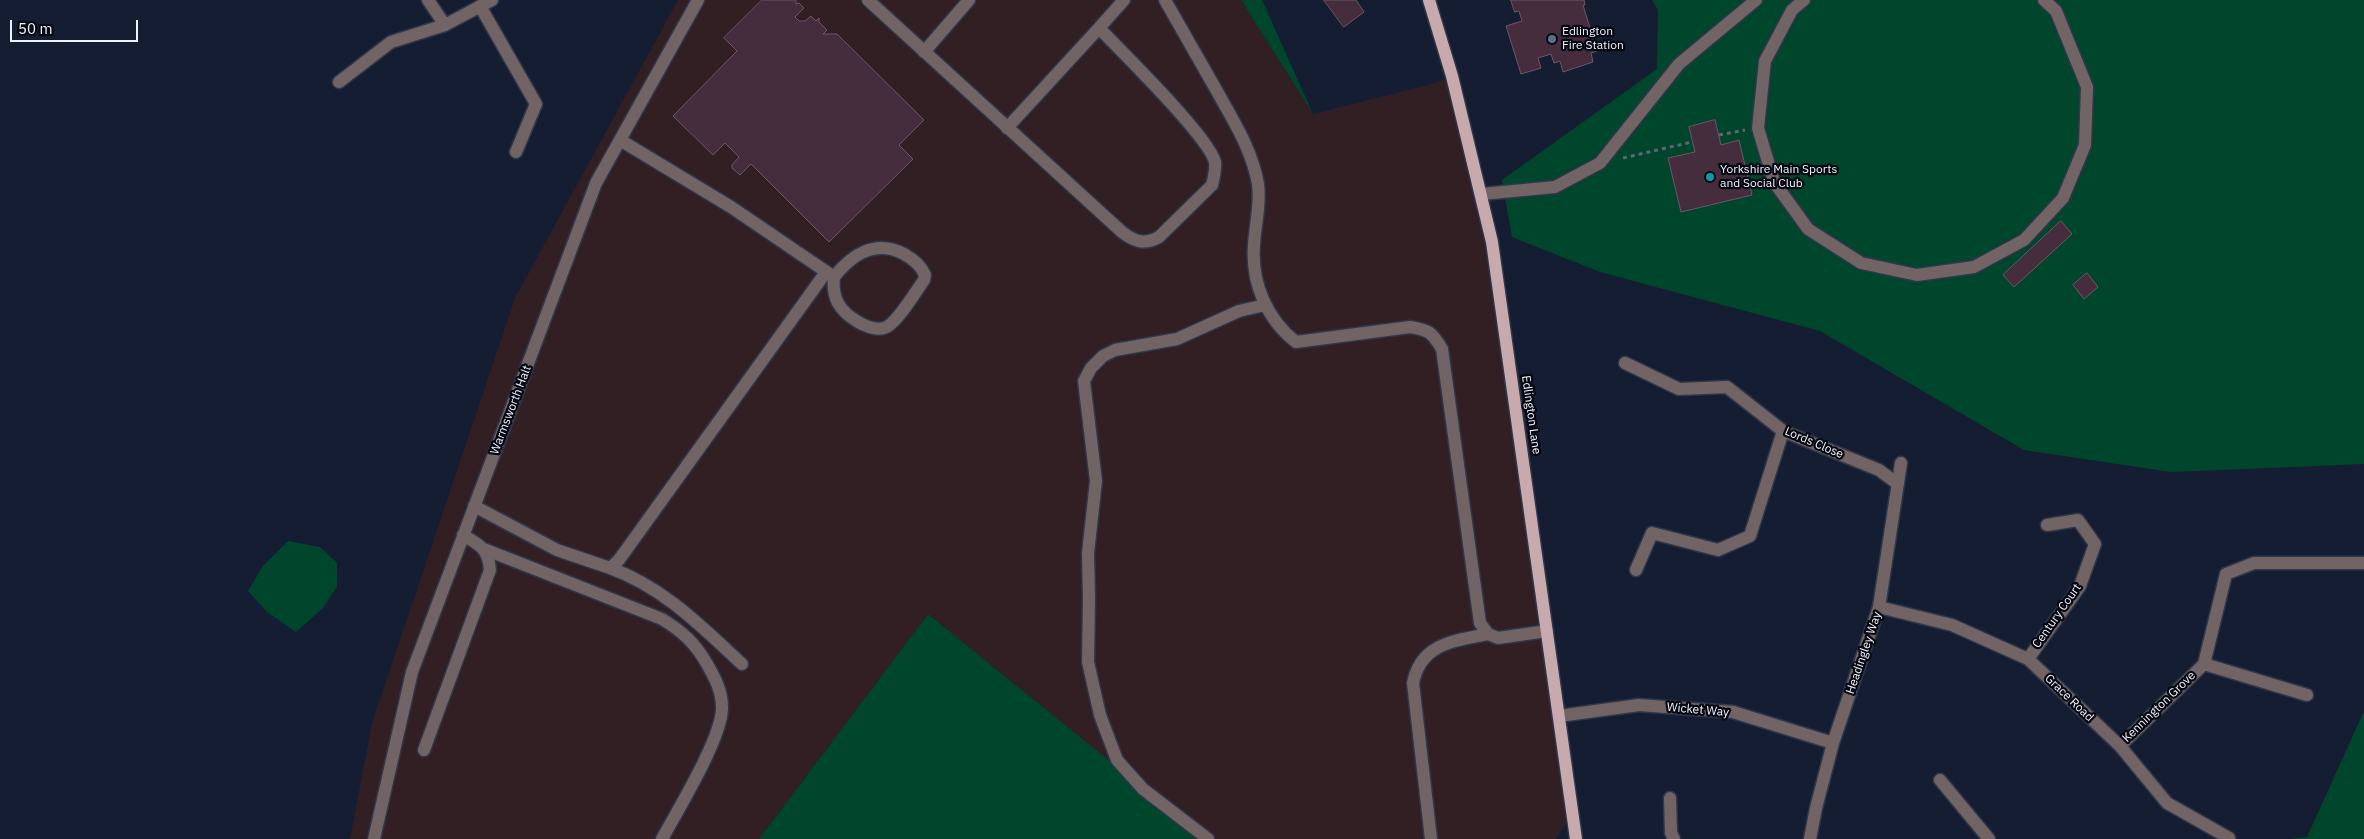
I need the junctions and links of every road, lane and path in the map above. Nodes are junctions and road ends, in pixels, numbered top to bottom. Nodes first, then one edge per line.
1 (428, 0) edge
2 (492, 0) edge
3 (698, 0) edge
4 (868, 0) edge
5 (969, 0) edge
6 (1124, 0) edge
7 (1165, 0) edge
8 (1429, 0) edge
9 (1756, 0) edge
10 (1804, 0) edge
11 (2044, 0) edge
12 (480, 6) junction
13 (445, 25) junction
14 (1099, 28) junction
15 (924, 52) junction
16 (339, 82) dead end
17 (1008, 128) junction
18 (1758, 128) junction
19 (1719, 135) dead end
20 (620, 140) junction
21 (1692, 142) dead end
22 (516, 152) dead end
23 (1600, 163) junction
24 (1482, 194) junction
25 (830, 274) junction
26 (1265, 305) junction
27 (1625, 363) dead end
28 (1783, 431) junction
29 (1901, 463) dead end
30 (1898, 484) junction
31 (474, 506) junction
32 (2048, 525) dead end
33 (464, 535) junction
34 (484, 549) junction
35 (2364, 563) edge
36 (610, 568) junction
37 (1636, 570) dead end
38 (1879, 606) junction
39 (1547, 631) junction
40 (1488, 634) junction
41 (2028, 658) junction
42 (742, 664) dead end
43 (2204, 664) junction
44 (2308, 695) dead end
45 (1559, 716) junction
46 (1833, 743) junction
47 (2120, 746) junction
48 (424, 750) dead end
49 (1940, 780) dead end
50 (1670, 798) dead end
51 (2230, 838) dead end
52 (374, 839) edge
53 (662, 839) edge
54 (1208, 839) edge
55 (1431, 839) edge
56 (1576, 839) edge
57 (1674, 839) edge
58 (1810, 839) edge
59 (1989, 839) edge

1 - 13 street
2 - 12 street
3 - 20 street, Warmsworth Halt
4 - 15 street
5 - 15 street
6 - 14 street
7 - 26 street
8 - 24 main road, Edlington Lane
9 - 23 street
10 - 18 street
11 - 18 street
12 - 13 street
12 - 22 street
13 - 16 street
14 - 17 street
14 - 17 street
15 - 17 street
18 - 19 path
20 - 25 street
20 - 31 street, Warmsworth Halt
21 - 23 path
23 - 24 street
24 - 39 main road, Edlington Lane
25 - 25 street
25 - 36 street
26 - 40 street
26 - 54 street
27 - 28 street, Lords Close
28 - 30 street, Lords Close
28 - 37 street
29 - 30 street, Headingley Way
30 - 38 street, Headingley Way
31 - 33 street, Warmsworth Halt
31 - 36 street
32 - 41 street, Century Court
33 - 34 street
33 - 52 street, Warmsworth Halt
34 - 48 street
34 - 53 street
35 - 43 street, Kennington Grove
36 - 42 street
38 - 41 street, Grace Road
38 - 46 street, Headingley Way
39 - 40 street
39 - 45 main road, Edlington Lane
40 - 55 street
41 - 47 street, Grace Road
43 - 44 street
43 - 47 street, Kennington Grove
45 - 46 street, Wicket Way
45 - 56 main road, Edlington Lane
46 - 58 street, Headingley Way
47 - 51 street, Grace Road
49 - 59 street
50 - 57 street

